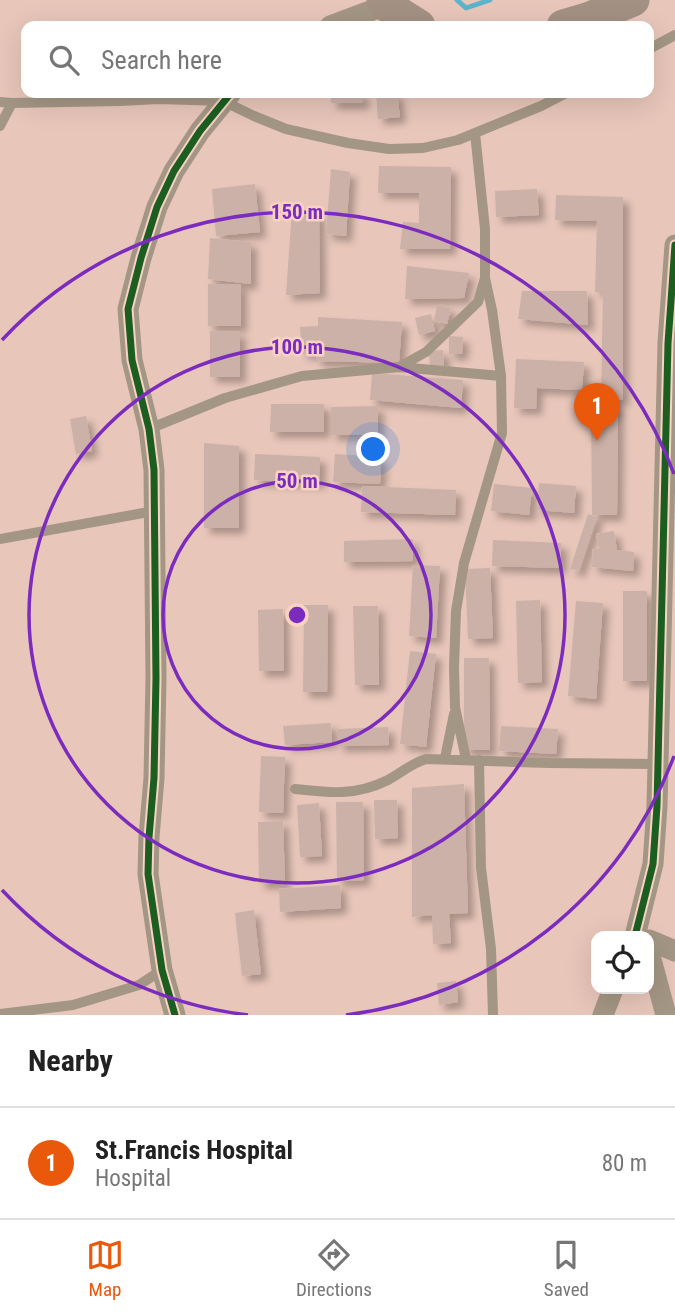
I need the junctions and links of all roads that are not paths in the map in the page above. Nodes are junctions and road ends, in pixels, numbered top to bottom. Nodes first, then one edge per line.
1 (633, 0) edge
2 (385, 2) edge
3 (341, 21) edge
4 (412, 21) edge
5 (580, 21) edge
6 (675, 35) edge
7 (654, 46) edge
8 (193, 98) edge
9 (226, 98) edge
10 (228, 98) edge
11 (556, 98) edge
12 (0, 102) edge
13 (12, 103) junction
14 (0, 126) edge
15 (475, 133) junction
16 (675, 245) edge
17 (485, 278) junction
18 (399, 368) junction
19 (501, 376) junction
20 (149, 429) junction
21 (154, 511) junction
22 (0, 539) edge
23 (455, 707) junction
24 (445, 758) junction
25 (466, 759) junction
26 (479, 760) junction
27 (657, 764) junction
28 (295, 789) dead end
29 (637, 931) edge
30 (654, 942) edge
31 (675, 951) edge
32 (162, 970) junction
33 (654, 971) edge
34 (611, 994) edge
35 (0, 1014) edge
36 (175, 1015) edge
37 (493, 1015) edge
38 (603, 1015) edge
39 (666, 1015) edge

1 - 5 main road
2 - 3 street
2 - 4 main road
6 - 7 lane
8 - 13 lane
9 - 20 street
10 - 15 lane
11 - 15 lane
12 - 13 lane
13 - 14 lane
15 - 17 lane
16 - 27 street
17 - 18 lane
17 - 19 lane
18 - 19 lane
18 - 20 lane
19 - 23 lane
20 - 21 street
21 - 22 lane
21 - 32 street
23 - 24 lane
23 - 25 lane
24 - 25 lane
24 - 28 lane
25 - 26 lane
26 - 27 lane
26 - 37 lane
27 - 29 street
30 - 31 street
32 - 35 lane
32 - 36 street
33 - 39 street
34 - 38 street

